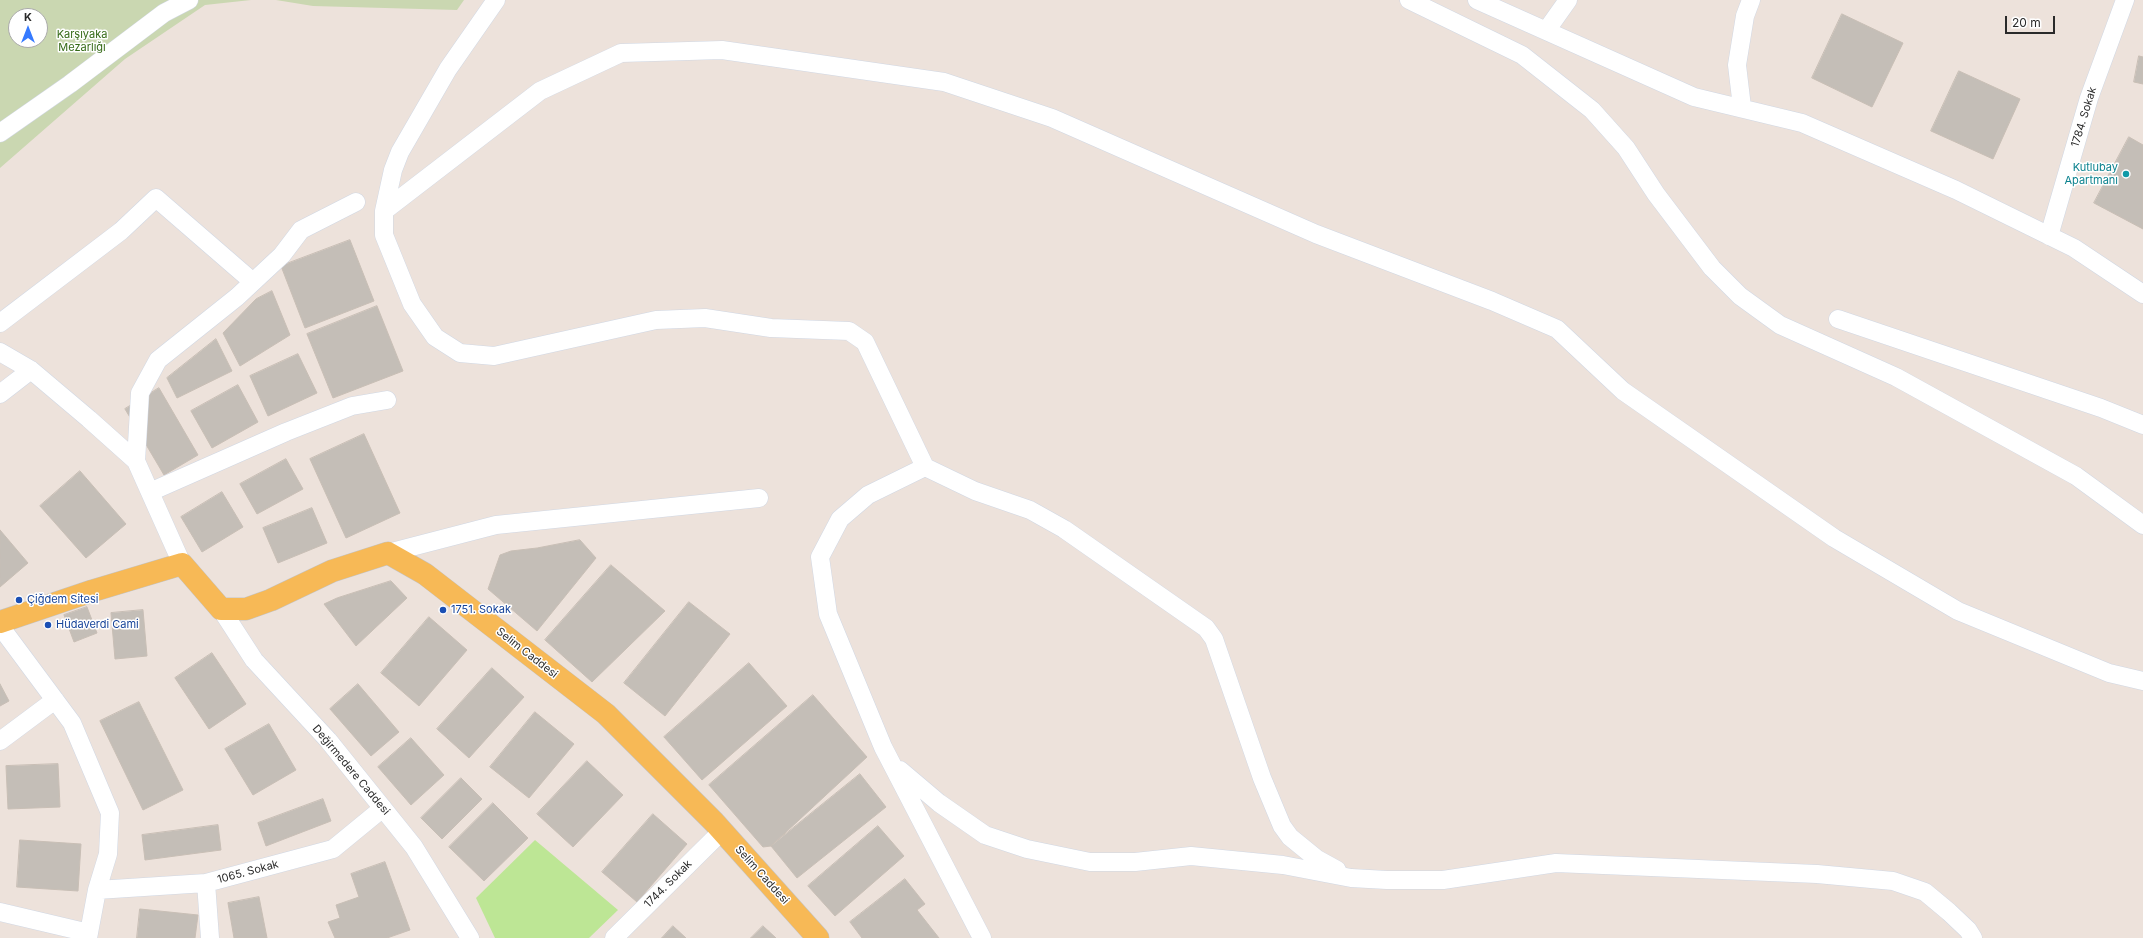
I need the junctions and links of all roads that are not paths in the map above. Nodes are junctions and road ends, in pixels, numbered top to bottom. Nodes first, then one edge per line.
1 (189, 0) edge
2 (496, 0) edge
3 (1409, 0) edge
4 (1477, 0) edge
5 (1568, 0) edge
6 (1751, 0) edge
7 (2125, 0) edge
8 (1546, 31) junction
9 (1742, 107) junction
10 (0, 133) edge
11 (356, 202) dead end
12 (384, 211) junction
13 (2049, 236) junction
14 (253, 282) junction
15 (2143, 294) edge
16 (1838, 319) dead end
17 (0, 323) edge
18 (0, 352) edge
19 (31, 370) junction
20 (0, 394) edge
21 (387, 400) dead end
22 (2143, 425) edge
23 (136, 461) junction
24 (925, 467) junction
25 (150, 492) junction
26 (759, 498) dead end
27 (2143, 525) edge
28 (388, 552) junction
29 (182, 564) junction
30 (220, 609) junction
31 (0, 622) edge
32 (0, 626) edge
33 (2143, 681) edge
34 (55, 700) junction
35 (0, 741) edge
36 (893, 764) junction
37 (383, 808) junction
38 (722, 831) junction
39 (1351, 878) junction
40 (206, 883) junction
41 (97, 890) junction
42 (0, 912) edge
43 (88, 935) edge
44 (210, 938) edge
45 (470, 938) edge
46 (614, 938) edge
47 (818, 938) edge
48 (982, 938) edge
49 (1973, 938) edge

1 - 10 street
2 - 12 street
3 - 27 street
4 - 8 street
5 - 8 street
6 - 9 street
7 - 13 street, 1784. Sokak
8 - 9 street
9 - 13 street
11 - 14 street
12 - 24 street
12 - 33 street
13 - 15 street
14 - 17 street
14 - 23 street
16 - 22 street
18 - 19 street
19 - 20 street
19 - 23 street
21 - 25 street
23 - 25 street
24 - 36 street
24 - 39 street
25 - 29 street
26 - 28 street
28 - 30 main road
28 - 38 main road, Selim Caddesi
29 - 30 main road
29 - 31 main road
30 - 37 street, Değirmedere Caddesi
32 - 34 street
34 - 35 street
34 - 41 street
36 - 39 street
36 - 48 street
37 - 40 street, 1065. Sokak
37 - 45 street, Değirmedere Caddesi
38 - 46 street, 1744. Sokak
38 - 47 main road, Selim Caddesi
39 - 49 street
40 - 41 street, 1065. Sokak
40 - 44 street
41 - 43 street
42 - 43 street

